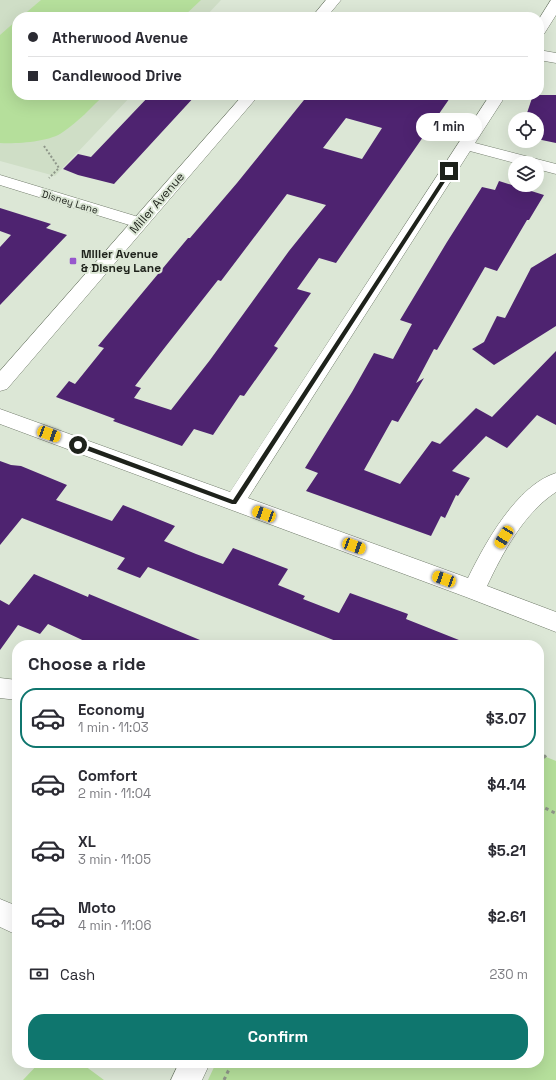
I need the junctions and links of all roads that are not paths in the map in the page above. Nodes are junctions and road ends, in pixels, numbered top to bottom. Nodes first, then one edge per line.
1 (334, 0) edge
2 (556, 3) edge
3 (323, 12) edge
4 (544, 23) edge
5 (544, 56) edge
6 (556, 58) edge
7 (247, 100) edge
8 (495, 100) edge
9 (466, 145) junction
10 (508, 156) edge
11 (544, 166) edge
12 (556, 170) edge
13 (0, 180) edge
14 (139, 223) junction
15 (0, 384) edge
16 (0, 416) edge
17 (556, 481) edge
18 (234, 503) junction
19 (474, 590) junction
20 (556, 622) edge
21 (0, 688) edge
22 (12, 689) edge
23 (0, 912) edge
24 (12, 918) edge
25 (192, 1068) edge
26 (186, 1080) edge

1 - 3 street
2 - 4 street
5 - 6 street
7 - 14 street, Miller Avenue
8 - 9 street
9 - 10 street
9 - 18 street
11 - 12 street
13 - 14 street, Disney Lane
14 - 15 street, Miller Avenue
16 - 18 street
17 - 19 street
18 - 19 street
19 - 20 street
21 - 22 street
23 - 24 street
25 - 26 street

